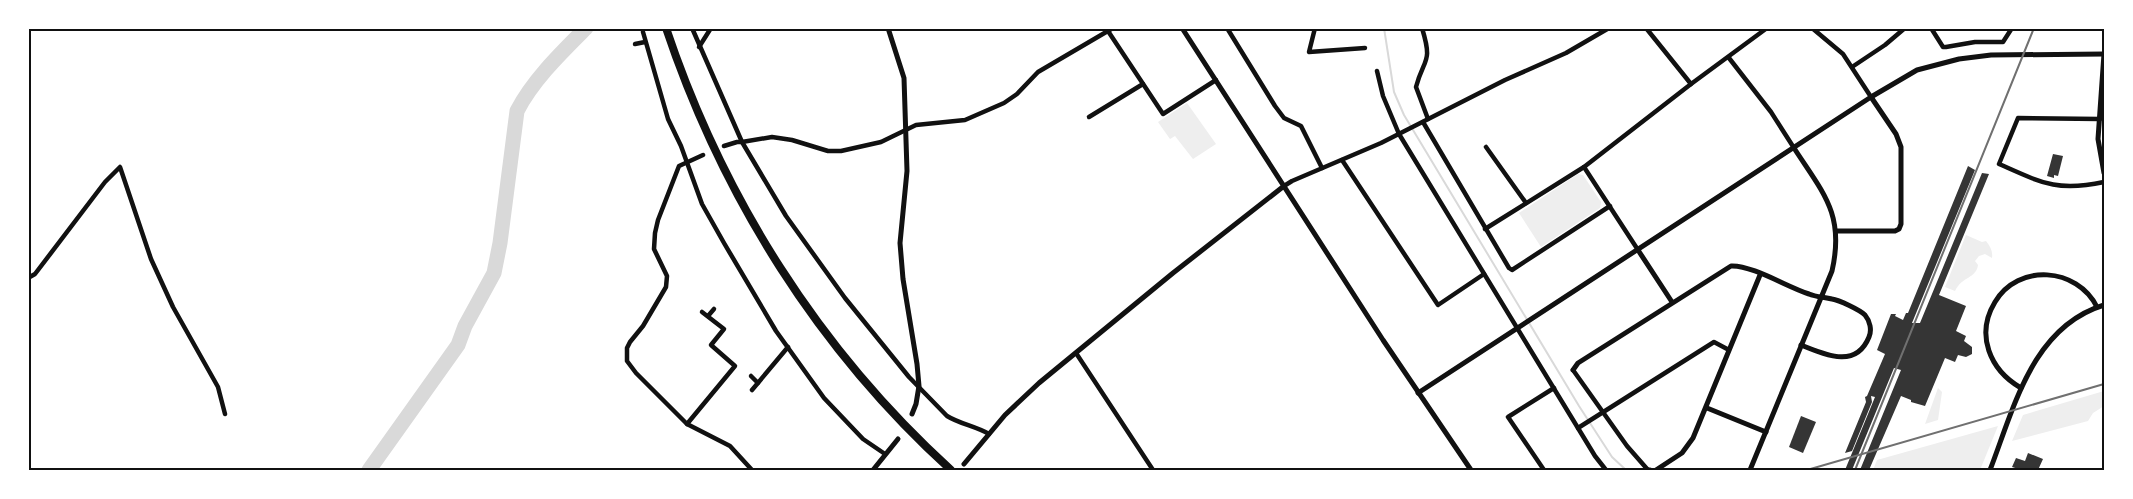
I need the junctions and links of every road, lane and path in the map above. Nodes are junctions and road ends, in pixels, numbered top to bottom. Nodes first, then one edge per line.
1 (666, 28) edge
2 (692, 28) edge
3 (711, 28) edge
4 (888, 28) edge
5 (1182, 28) edge
6 (1227, 28) edge
7 (1315, 28) edge
8 (1422, 28) edge
9 (1609, 28) edge
10 (1646, 28) edge
11 (1767, 28) edge
12 (1812, 28) edge
13 (1905, 28) edge
14 (1931, 28) edge
15 (2012, 28) edge
16 (1109, 30) edge
17 (643, 32) dead end
18 (645, 42) junction
19 (635, 44) dead end
20 (699, 47) junction
21 (1365, 48) dead end
22 (2104, 54) edge
23 (1729, 58) junction
24 (1852, 67) junction
25 (1377, 71) dead end
26 (1216, 80) junction
27 (1143, 84) junction
28 (1691, 84) junction
29 (1871, 97) junction
30 (1089, 117) dead end
31 (2100, 118) junction
32 (1425, 121) junction
33 (906, 129) junction
34 (1401, 133) junction
35 (742, 142) junction
36 (724, 146) dead end
37 (1486, 147) dead end
38 (1794, 148) junction
39 (702, 155) dead end
40 (1341, 160) junction
41 (687, 162) junction
42 (1584, 167) junction
43 (1322, 168) junction
44 (2104, 173) edge
45 (2104, 182) edge
46 (1284, 186) junction
47 (1526, 203) junction
48 (1610, 206) junction
49 (1485, 229) junction
50 (1837, 231) junction
51 (1638, 250) junction
52 (1484, 274) junction
53 (1760, 275) junction
54 (28, 278) edge
55 (1821, 297) junction
56 (1672, 302) junction
57 (2104, 305) edge
58 (2097, 307) junction
59 (714, 309) dead end
60 (702, 312) dead end
61 (708, 316) junction
62 (1519, 326) junction
63 (1801, 345) junction
64 (788, 347) junction
65 (1729, 350) junction
66 (1076, 353) junction
67 (723, 355) junction
68 (717, 362) dead end
69 (1574, 370) joint
70 (751, 376) dead end
71 (758, 383) junction
72 (919, 386) junction
73 (1554, 388) junction
74 (2021, 388) junction
75 (752, 390) dead end
76 (1418, 393) junction
77 (1707, 408) junction
78 (1603, 412) junction
79 (225, 414) dead end
80 (912, 414) dead end
81 (687, 424) junction
82 (1579, 427) junction
83 (1766, 432) junction
84 (989, 434) junction
85 (898, 439) dead end
86 (885, 454) junction
87 (964, 464) dead end
88 (1649, 470) edge
89 (752, 471) edge
90 (873, 471) edge
91 (951, 471) edge
92 (1153, 471) edge
93 (1471, 471) edge
94 (1544, 471) edge
95 (1606, 471) edge
96 (1656, 471) edge
97 (1750, 471) edge
98 (1990, 471) edge

1 - 91 highway
2 - 20 street
3 - 20 street
4 - 33 street
5 - 26 street
6 - 43 street
7 - 21 street
8 - 32 street
9 - 32 street
10 - 28 street
11 - 23 street
12 - 24 street
13 - 24 street
14 - 15 street
16 - 27 street
16 - 33 street
17 - 18 street
18 - 19 street
18 - 41 street
20 - 35 street
22 - 29 street
22 - 31 street
23 - 28 street
23 - 38 street
24 - 29 street
25 - 34 street
26 - 27 street
26 - 46 street
27 - 30 street
28 - 42 street
29 - 38 street
29 - 50 street
31 - 44 street
31 - 45 street
32 - 34 street
32 - 49 street
33 - 35 street
33 - 72 street
34 - 40 street
34 - 52 street
35 - 36 street
35 - 72 street
37 - 47 street
38 - 50 street
38 - 51 street
39 - 41 street
40 - 43 street
40 - 52 street
41 - 64 street
41 - 81 street
42 - 47 street
42 - 48 street
43 - 46 street
46 - 66 street
46 - 76 street
47 - 49 street
48 - 49 street
48 - 51 street
50 - 55 street
51 - 56 street
51 - 62 street
52 - 62 street
53 - 55 street
53 - 56 street
53 - 65 street
54 - 79 street
55 - 63 street
55 - 63 street
56 - 69 street
57 - 58 street
58 - 74 street
58 - 74 street
59 - 61 street
60 - 61 street
61 - 67 street
62 - 73 street
62 - 76 street
63 - 83 street
64 - 71 street
64 - 86 street
65 - 77 street
65 - 78 street
66 - 84 street
66 - 92 street
67 - 68 street
67 - 81 street
69 - 78 street
70 - 71 street
71 - 75 street
72 - 80 street
72 - 84 street
73 - 82 street
73 - 94 street
74 - 98 street
76 - 93 street
77 - 83 street
77 - 96 street
78 - 82 street
78 - 88 street
81 - 89 street
82 - 95 street
83 - 97 street
84 - 87 street
85 - 86 street
86 - 90 street

